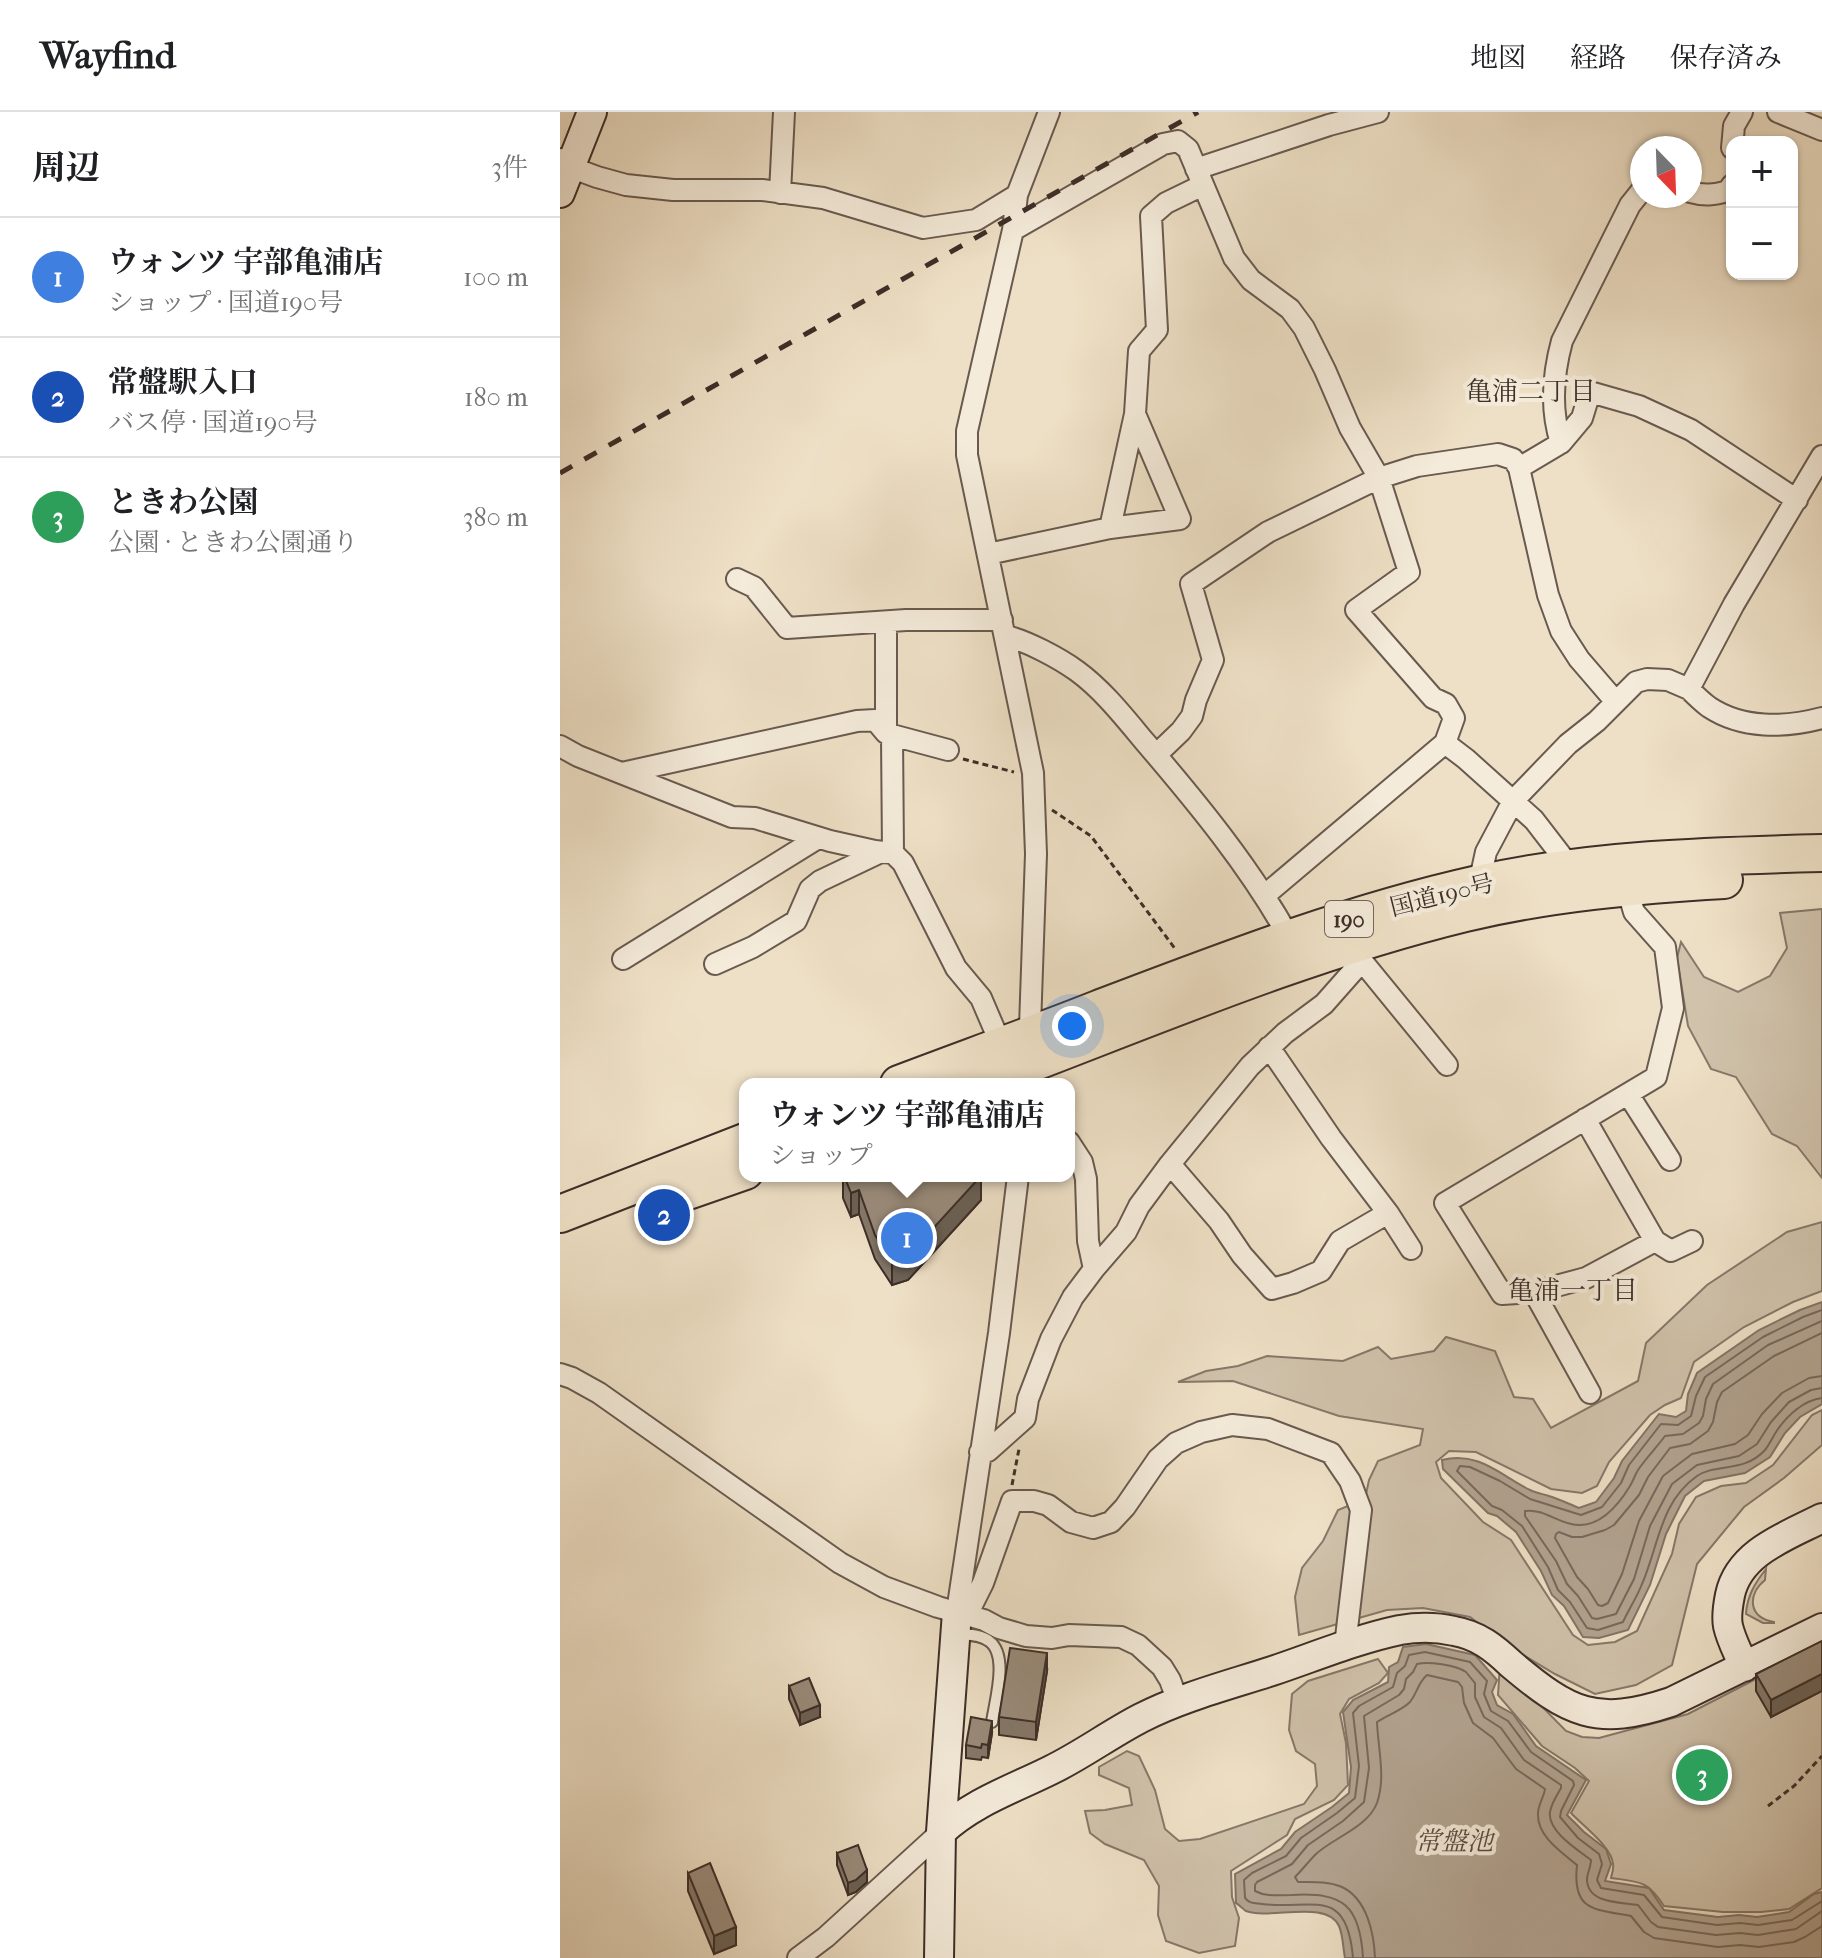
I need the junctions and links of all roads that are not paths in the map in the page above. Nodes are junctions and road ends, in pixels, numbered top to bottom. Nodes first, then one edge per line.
1 (592, 112) edge
2 (784, 112) edge
3 (1049, 112) edge
4 (1378, 112) edge
5 (1742, 112) edge
6 (1778, 112) edge
7 (1822, 130) edge
8 (1733, 136) edge
9 (563, 173) edge
10 (1199, 177) junction
11 (1726, 192) edge
12 (780, 193) junction
13 (1017, 195) junction
14 (1702, 195) edge
15 (1630, 205) edge
16 (1013, 230) junction
17 (1135, 414) junction
18 (1561, 443) junction
19 (1822, 456) edge
20 (1519, 468) junction
21 (1379, 478) junction
22 (1797, 500) junction
23 (1110, 528) junction
24 (988, 554) junction
25 (737, 579) dead end
26 (886, 622) junction
27 (1004, 628) junction
28 (1689, 689) junction
29 (1616, 702) junction
30 (1822, 718) edge
31 (889, 734) junction
32 (1445, 743) junction
33 (560, 746) edge
34 (948, 750) road end
35 (1156, 755) junction
36 (622, 773) junction
37 (1513, 801) junction
38 (818, 838) junction
39 (887, 853) junction
40 (1822, 853) edge
41 (1571, 868) junction
42 (1822, 878) edge
43 (1479, 884) junction
44 (1627, 888) junction
45 (1265, 895) junction
46 (1290, 939) junction
47 (1358, 952) junction
48 (623, 959) dead end
49 (715, 964) dead end
50 (1269, 1047) junction
51 (1012, 1064) edge
52 (1447, 1065) dead end
53 (933, 1078) edge
54 (1628, 1094) junction
55 (1585, 1119) junction
56 (739, 1144) edge
57 (1075, 1151) edge
58 (1670, 1160) dead end
59 (1170, 1164) junction
60 (739, 1173) edge
61 (1017, 1182) edge
62 (1388, 1213) junction
63 (560, 1214) edge
64 (560, 1241) edge
65 (1655, 1241) junction
66 (1692, 1241) dead end
67 (1411, 1249) dead end
68 (1094, 1269) junction
69 (1534, 1292) junction
70 (560, 1374) edge
71 (1590, 1393) dead end
72 (980, 1452) junction
73 (1822, 1518) edge
74 (960, 1620) junction
75 (1822, 1628) edge
76 (1345, 1646) junction
77 (1744, 1667) junction
78 (1178, 1702) junction
79 (992, 1722) edge
80 (941, 1832) junction
81 (798, 1958) edge
82 (939, 1958) edge

1 - 9 street
2 - 12 street
3 - 13 street
4 - 10 street
5 - 8 street
6 - 7 street
9 - 12 street
10 - 16 street
10 - 17 street
10 - 21 street
11 - 14 street
12 - 13 street
13 - 16 street
15 - 18 street
16 - 24 street
17 - 23 street
17 - 23 street
18 - 20 street
18 - 22 street
19 - 22 street
20 - 21 street
20 - 29 street
21 - 32 street
21 - 35 street
22 - 28 street
23 - 24 street
24 - 27 street
25 - 26 street
26 - 27 street
26 - 31 street
27 - 35 street
27 - 51 street
28 - 29 street
28 - 30 street
29 - 37 street
31 - 34 street
31 - 36 street
31 - 39 street
32 - 37 street
32 - 45 street
33 - 36 street
35 - 45 street
36 - 38 street
37 - 41 street
37 - 43 street
38 - 39 street
38 - 48 street
39 - 49 street
39 - 51 street
40 - 41 highway, 国道190号 / 190
41 - 43 highway, 国道190号 / 190
42 - 44 highway, 国道190号 / 190
43 - 46 highway, 国道190号 / 190
44 - 47 highway, 国道190号 / 190
44 - 54 street
45 - 46 street
46 - 51 highway, 国道190号 / 190
47 - 50 street
47 - 51 highway, 国道190号 / 190
47 - 52 street
50 - 59 street
50 - 62 street
51 - 53 highway, 国道190号 / 190
54 - 55 street
54 - 58 street
55 - 65 street
55 - 69 street
56 - 63 highway
57 - 68 street
59 - 62 street
59 - 68 street
60 - 64 highway
61 - 72 street
62 - 67 street
65 - 66 street
65 - 69 street
68 - 72 street
69 - 71 street
70 - 74 street
72 - 74 street
73 - 77 street
74 - 76 street
74 - 78 street
74 - 79 lane
74 - 80 street
75 - 77 street
76 - 77 street
76 - 78 street
78 - 80 street
80 - 81 street
80 - 82 street

